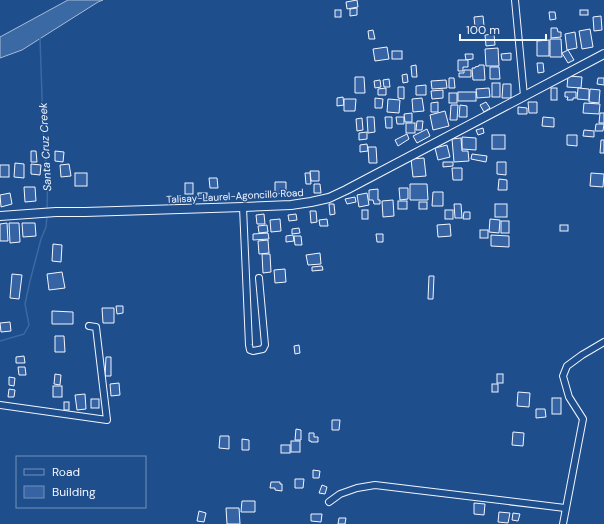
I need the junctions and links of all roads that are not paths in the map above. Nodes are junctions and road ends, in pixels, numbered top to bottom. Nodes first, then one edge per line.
1 (515, 0) edge
2 (604, 54) edge
3 (524, 96) junction
4 (243, 207) junction
5 (0, 216) edge
6 (259, 278) dead end
7 (89, 326) dead end
8 (604, 342) edge
9 (0, 405) edge
10 (329, 502) dead end
11 (566, 508) junction
12 (563, 524) edge

1 - 3 street
2 - 3 main road, Talisay-Laurel-Agoncillo Road
3 - 4 main road, Talisay-Laurel-Agoncillo Road
4 - 5 main road, Talisay-Laurel-Agoncillo Road
4 - 6 street
7 - 9 street
8 - 11 street
10 - 11 street
11 - 12 street

